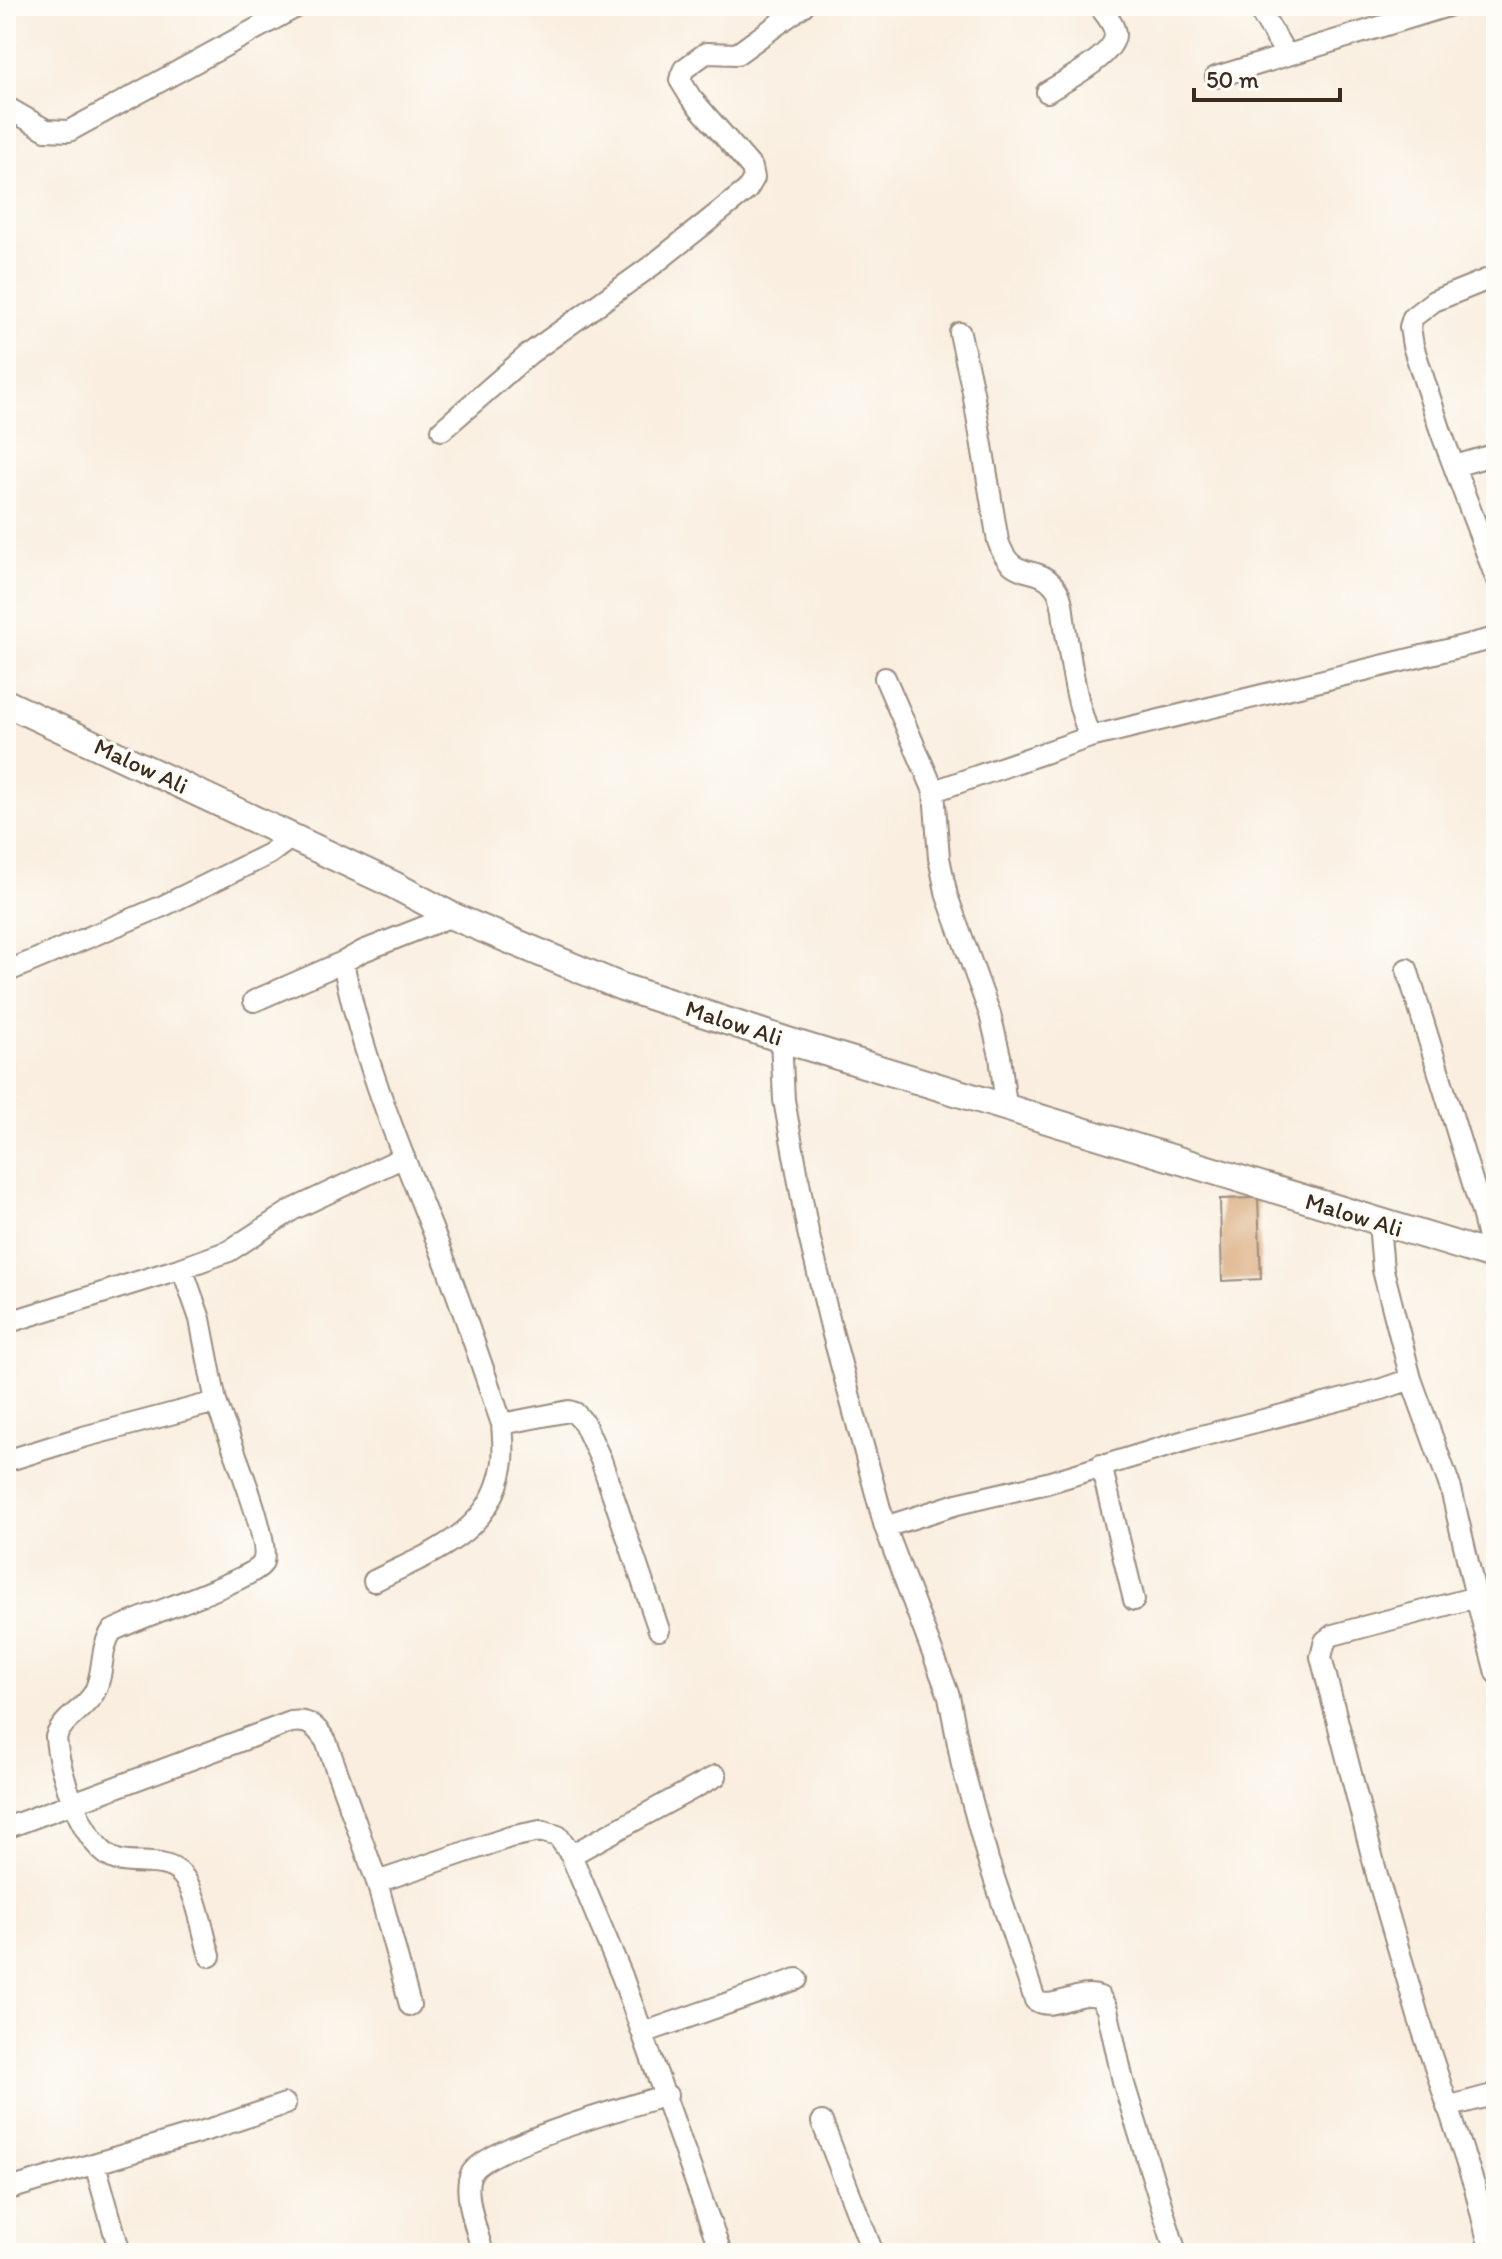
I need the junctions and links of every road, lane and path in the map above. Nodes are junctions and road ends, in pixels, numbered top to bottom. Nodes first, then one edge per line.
1 (298, 6) edge
2 (803, 6) edge
3 (1099, 6) edge
4 (1257, 6) edge
5 (1448, 6) edge
6 (1286, 54) junction
7 (1216, 77) dead end
8 (1047, 92) dead end
9 (6, 107) edge
10 (1496, 276) edge
11 (960, 333) dead end
12 (442, 430) dead end
13 (1496, 454) edge
14 (1455, 466) junction
15 (1496, 578) edge
16 (1496, 638) edge
17 (885, 678) dead end
18 (6, 703) edge
19 (1090, 737) junction
20 (934, 791) junction
21 (292, 837) junction
22 (452, 916) junction
23 (343, 962) junction
24 (1407, 969) dead end
25 (6, 972) edge
26 (254, 1001) dead end
27 (781, 1038) junction
28 (1006, 1107) junction
29 (404, 1157) junction
30 (1379, 1223) junction
31 (1493, 1246) edge
32 (182, 1268) junction
33 (6, 1323) edge
34 (1411, 1379) junction
35 (216, 1402) junction
36 (502, 1424) junction
37 (6, 1461) edge
38 (1101, 1465) junction
39 (885, 1527) junction
40 (374, 1581) dead end
41 (1476, 1597) junction
42 (1134, 1600) dead end
43 (659, 1630) dead end
44 (1496, 1673) edge
45 (716, 1776) dead end
46 (73, 1803) junction
47 (6, 1828) edge
48 (571, 1855) junction
49 (377, 1882) junction
50 (210, 1956) dead end
51 (797, 1979) dead end
52 (410, 2005) dead end
53 (643, 2033) junction
54 (1496, 2094) edge
55 (667, 2095) junction
56 (285, 2104) dead end
57 (1447, 2107) junction
58 (822, 2122) dead end
59 (95, 2164) junction
60 (6, 2190) edge
61 (120, 2253) edge
62 (483, 2253) edge
63 (721, 2253) edge
64 (873, 2253) edge
65 (1176, 2253) edge
66 (1491, 2253) edge

1 - 9 street
2 - 12 street
3 - 8 street
4 - 6 street
5 - 6 street
6 - 7 street
10 - 14 street
11 - 19 street
13 - 14 street
14 - 15 street
16 - 19 street
17 - 20 street
18 - 21 street, Malow Ali
19 - 20 street
20 - 28 street
21 - 22 street, Malow Ali
21 - 25 street
22 - 23 street
22 - 27 street, Malow Ali
23 - 26 street
23 - 29 street
24 - 31 street
27 - 28 street, Malow Ali
27 - 39 street
28 - 30 street, Malow Ali
29 - 32 street
29 - 36 street
30 - 31 street, Malow Ali
30 - 34 street
32 - 33 street
32 - 35 street
34 - 38 street
34 - 41 street
35 - 37 street
35 - 46 street
36 - 40 street
36 - 43 street
38 - 39 street
38 - 42 street
39 - 65 street
41 - 44 street
41 - 57 street
45 - 48 street
46 - 47 street
46 - 49 street
46 - 50 street
48 - 49 street
48 - 53 street
49 - 52 street
51 - 53 street
53 - 55 street
54 - 57 street
55 - 62 street
55 - 63 street
56 - 59 street
57 - 66 street
58 - 64 street
59 - 60 street
59 - 61 street

